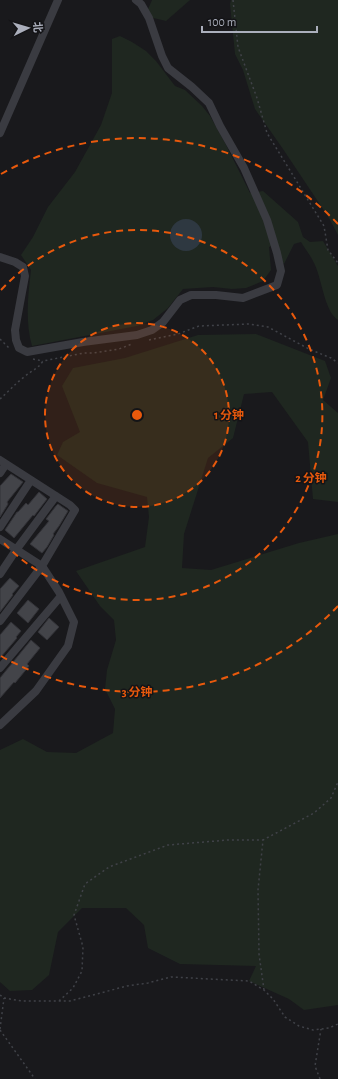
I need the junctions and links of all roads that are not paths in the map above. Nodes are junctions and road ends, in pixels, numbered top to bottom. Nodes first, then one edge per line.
1 (58, 0) edge
2 (136, 0) edge
3 (0, 133) edge
4 (0, 257) edge
5 (3, 462) edge
6 (0, 473) edge
7 (31, 480) junction
8 (56, 496) junction
9 (0, 527) edge
10 (0, 539) edge
11 (16, 550) junction
12 (42, 566) junction
13 (0, 574) edge
14 (62, 596) junction
15 (0, 621) edge
16 (0, 668) edge
17 (0, 725) edge

1 - 3 lane
2 - 4 lane
5 - 6 lane
5 - 7 lane
7 - 8 lane
7 - 9 lane
8 - 11 lane
8 - 12 lane
10 - 11 lane
11 - 12 lane
11 - 13 lane
12 - 14 lane
12 - 15 lane
14 - 16 lane
14 - 17 lane

